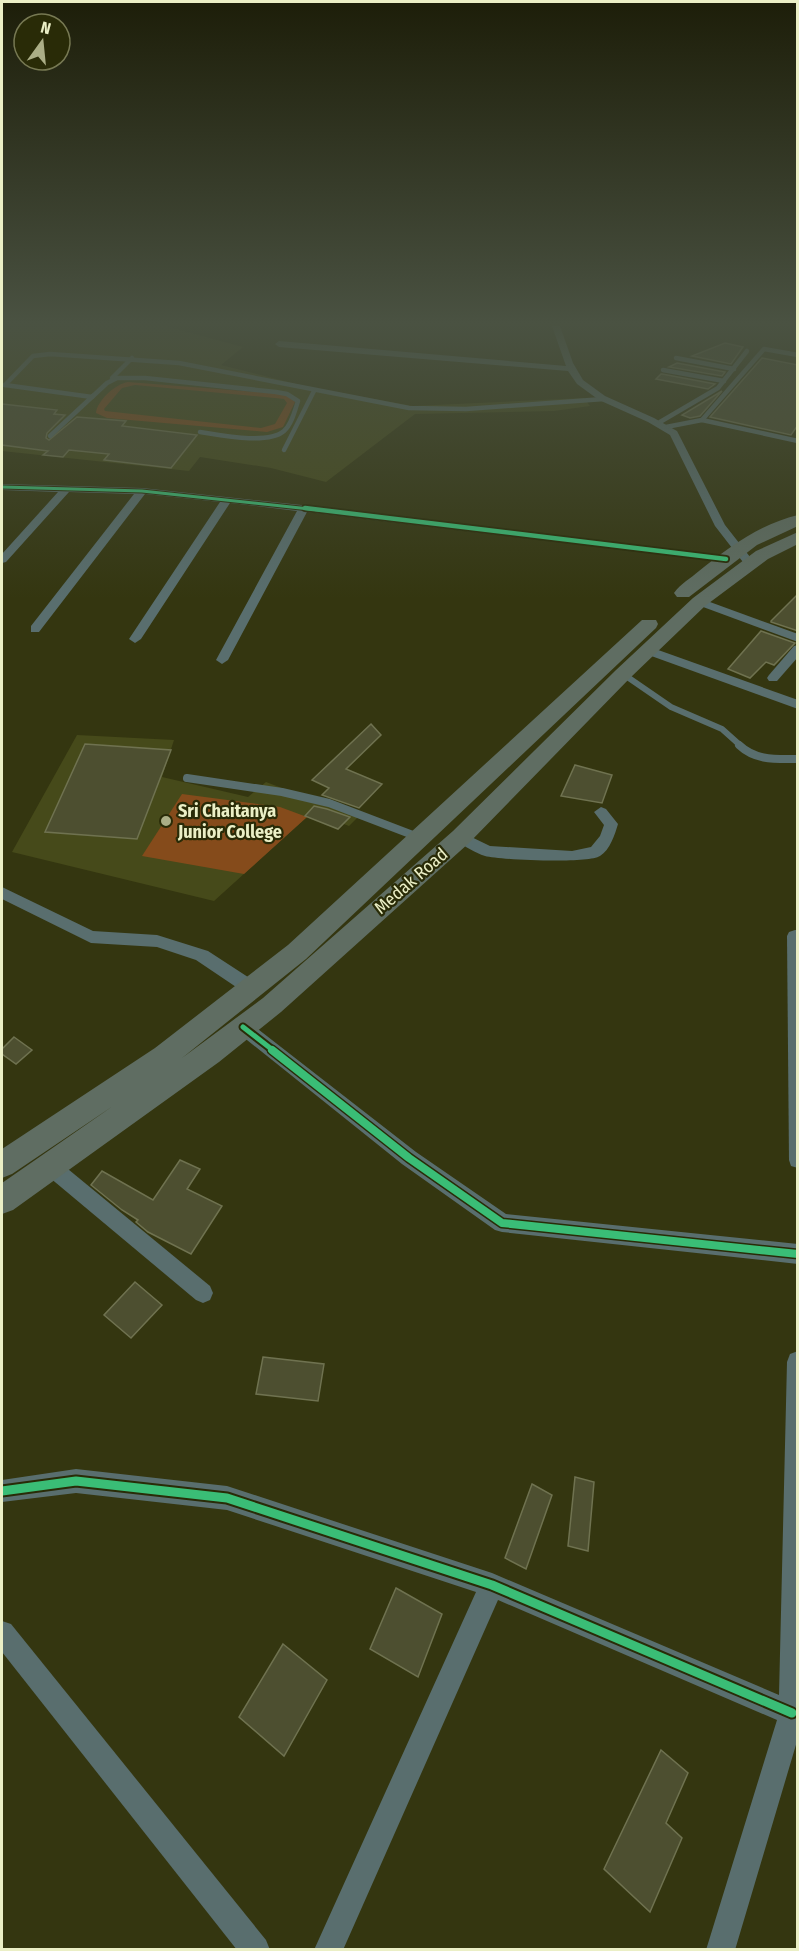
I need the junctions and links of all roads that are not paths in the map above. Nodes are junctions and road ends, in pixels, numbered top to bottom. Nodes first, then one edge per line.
1 (70, 417) edge
2 (291, 417) edge
3 (301, 417) edge
4 (644, 417) edge
5 (675, 417) edge
6 (705, 417) edge
7 (702, 420) junction
8 (663, 425) junction
9 (200, 432) dead end
10 (50, 436) dead end
11 (798, 441) edge
12 (284, 450) dead end
13 (2, 487) edge
14 (66, 489) junction
15 (142, 491) junction
16 (227, 500) junction
17 (304, 508) junction
18 (798, 520) edge
19 (798, 537) edge
20 (738, 557) junction
21 (2, 561) edge
22 (699, 602) junction
23 (35, 629) dead end
24 (798, 638) edge
25 (135, 639) dead end
26 (798, 649) edge
27 (647, 650) junction
28 (222, 660) dead end
29 (622, 674) junction
30 (773, 678) dead end
31 (798, 705) edge
32 (798, 759) edge
33 (187, 778) dead end
34 (601, 812) dead end
35 (461, 837) junction
36 (420, 838) junction
37 (2, 893) edge
38 (798, 936) edge
39 (251, 988) junction
40 (243, 1027) junction
41 (798, 1160) edge
42 (2, 1165) edge
43 (50, 1166) junction
44 (2, 1200) edge
45 (798, 1254) edge
46 (203, 1293) dead end
47 (798, 1362) edge
48 (797, 1448) edge
49 (2, 1491) edge
50 (492, 1585) junction
51 (2, 1633) edge
52 (792, 1713) junction
53 (256, 1950) edge
54 (328, 1950) edge
55 (720, 1950) edge

1 - 10 lane
2 - 9 lane
3 - 12 lane
4 - 8 street
5 - 8 lane
6 - 7 lane
7 - 8 lane
7 - 11 lane
8 - 20 street
13 - 14 street
14 - 15 street
14 - 21 street
15 - 16 street
15 - 23 street
16 - 17 street
16 - 25 street
17 - 20 street
17 - 28 street
18 - 20 main road, Medak Road
19 - 20 main road, Medak Road
20 - 22 main road, Medak Road
20 - 36 main road, Medak Road
22 - 24 street
22 - 27 main road, Medak Road
26 - 30 street
27 - 29 main road, Medak Road
27 - 31 street
29 - 32 lane
29 - 35 main road, Medak Road
33 - 36 lane
34 - 35 street
35 - 40 main road, Medak Road
36 - 39 main road, Medak Road
37 - 39 street
38 - 41 street
39 - 42 main road, Medak Road
40 - 43 main road, Medak Road
40 - 45 street
43 - 44 main road, Medak Road
43 - 46 street
47 - 48 street
48 - 52 street
49 - 50 street
50 - 52 street
50 - 54 street
51 - 53 street
52 - 55 street

